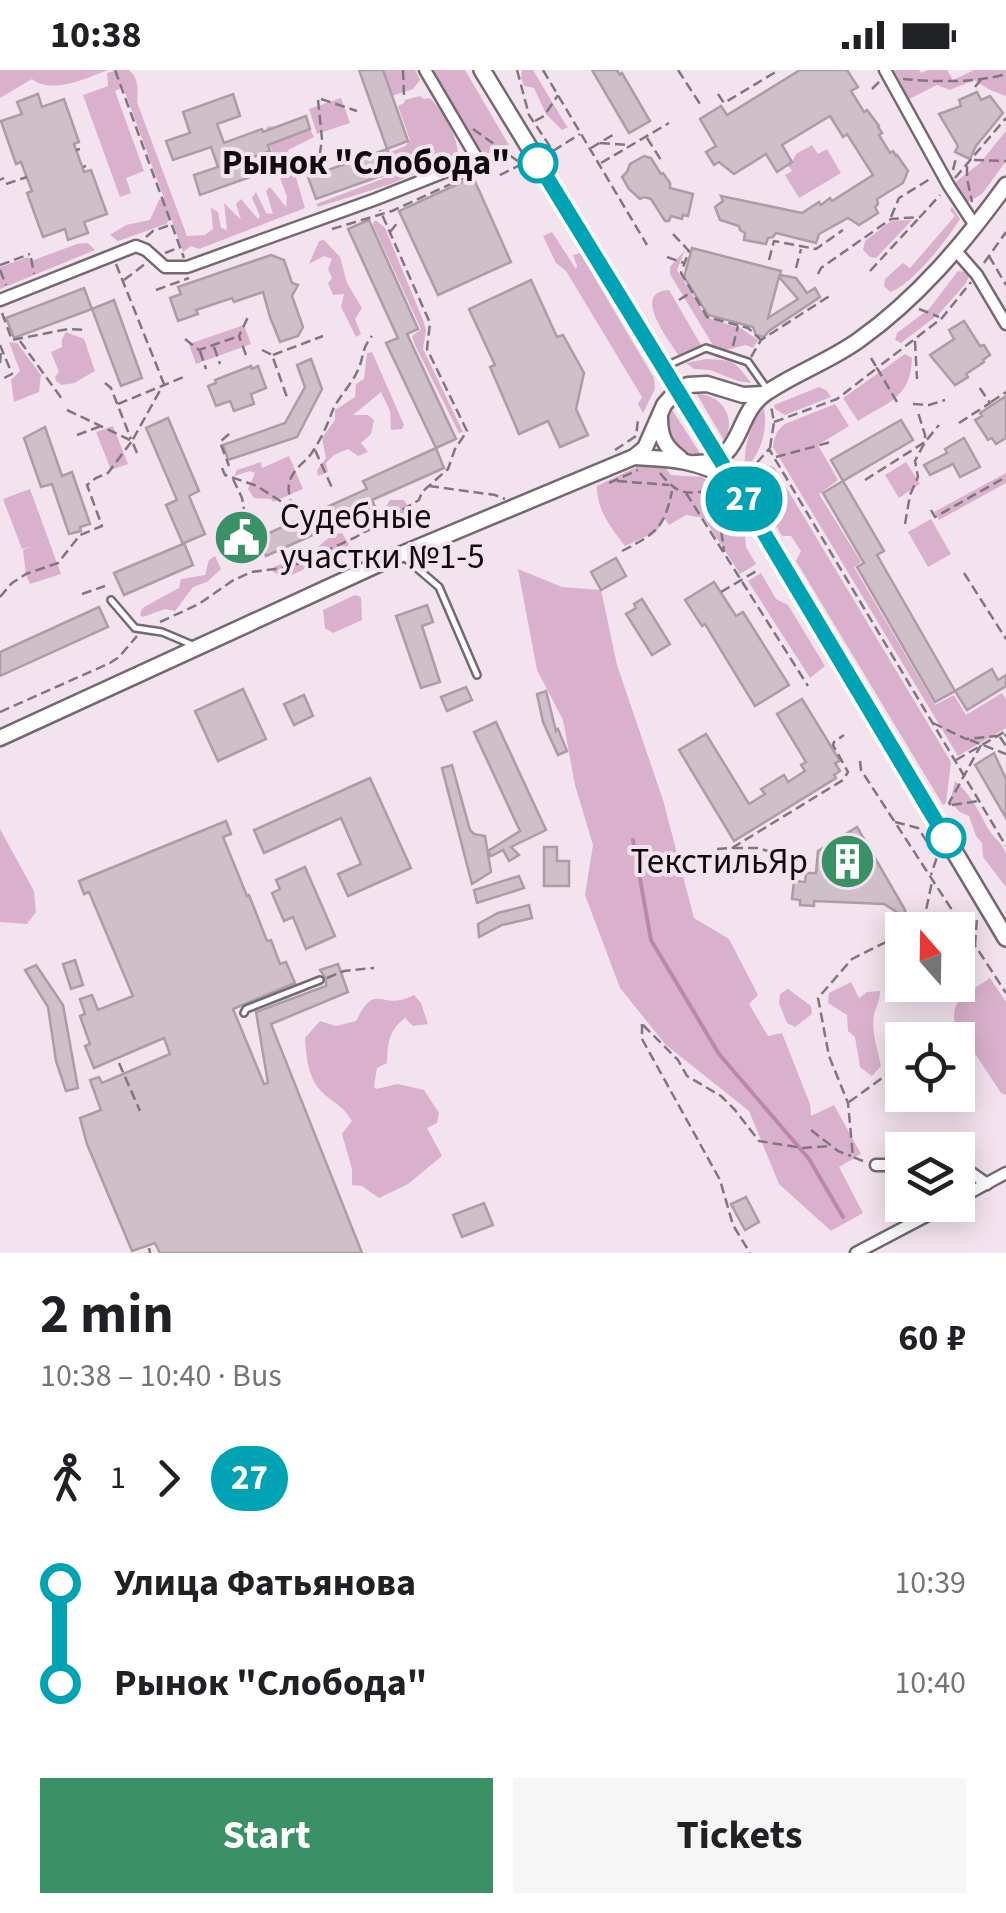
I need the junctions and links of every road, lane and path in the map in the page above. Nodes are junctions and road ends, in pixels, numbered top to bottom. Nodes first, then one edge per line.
1 (114, 70) edge
2 (404, 70) edge
3 (425, 70) edge
4 (482, 70) edge
5 (517, 70) edge
6 (543, 70) edge
7 (678, 70) edge
8 (780, 70) edge
9 (887, 74) edge
10 (1006, 74) edge
11 (983, 78) junction
12 (876, 83) dead end
13 (974, 87) dead end
14 (872, 89) dead end
15 (558, 94) junction
16 (718, 94) dead end
17 (404, 95) dead end
18 (700, 104) dead end
19 (357, 111) dead end
20 (1006, 118) edge
21 (534, 122) junction
22 (668, 123) dead end
23 (462, 131) junction
24 (581, 133) junction
25 (616, 133) dead end
26 (646, 136) junction
27 (600, 142) junction
28 (631, 146) junction
29 (590, 148) junction
30 (320, 153) dead end
31 (406, 159) junction
32 (660, 160) dead end
33 (972, 160) junction
34 (1006, 161) edge
35 (392, 162) dead end
36 (434, 163) dead end
37 (600, 164) junction
38 (967, 166) junction
39 (488, 167) dead end
40 (414, 175) dead end
41 (498, 176) dead end
42 (26, 177) dead end
43 (930, 179) dead end
44 (6, 184) dead end
45 (1006, 185) edge
46 (948, 186) junction
47 (376, 199) junction
48 (965, 210) junction
49 (381, 212) junction
50 (920, 217) junction
51 (891, 219) junction
52 (398, 222) dead end
53 (172, 224) junction
54 (976, 227) junction
55 (332, 229) dead end
56 (843, 230) dead end
57 (390, 232) junction
58 (1006, 232) edge
59 (674, 234) dead end
60 (646, 244) dead end
61 (136, 246) junction
62 (801, 247) junction
63 (956, 251) junction
64 (988, 255) junction
65 (154, 257) junction
66 (666, 257) dead end
67 (135, 260) dead end
68 (769, 260) dead end
69 (684, 264) junction
70 (141, 267) dead end
71 (0, 268) edge
72 (796, 268) dead end
73 (870, 271) dead end
74 (120, 272) dead end
75 (189, 273) junction
76 (818, 274) dead end
77 (977, 275) junction
78 (123, 281) junction
79 (1006, 284) edge
80 (38, 285) junction
81 (692, 292) junction
82 (831, 295) dead end
83 (679, 300) dead end
84 (3, 301) edge
85 (904, 302) junction
86 (248, 317) dead end
87 (942, 318) junction
88 (1006, 324) edge
89 (738, 326) junction
90 (86, 330) dead end
91 (240, 336) junction
92 (324, 336) dead end
93 (372, 336) dead end
94 (185, 339) dead end
95 (19, 340) junction
96 (760, 340) junction
97 (915, 340) junction
98 (213, 345) junction
99 (0, 346) edge
100 (756, 348) dead end
101 (199, 350) junction
102 (262, 350) dead end
103 (246, 355) dead end
104 (272, 355) junction
105 (730, 357) junction
106 (871, 358) dead end
107 (0, 362) edge
108 (220, 364) dead end
109 (662, 367) junction
110 (877, 368) junction
111 (206, 369) dead end
112 (186, 376) dead end
113 (917, 379) dead end
114 (0, 380) edge
115 (105, 383) dead end
116 (164, 384) junction
117 (712, 386) junction
118 (979, 387) dead end
119 (677, 390) junction
120 (1006, 392) edge
121 (766, 393) junction
122 (62, 399) dead end
123 (288, 400) dead end
124 (945, 400) dead end
125 (897, 402) dead end
126 (990, 403) junction
127 (118, 404) junction
128 (914, 404) dead end
129 (917, 409) dead end
130 (67, 410) dead end
131 (662, 411) junction
132 (638, 420) dead end
133 (774, 422) junction
134 (959, 423) dead end
135 (939, 425) dead end
136 (102, 426) junction
137 (228, 434) dead end
138 (738, 434) junction
139 (78, 435) dead end
140 (132, 441) junction
141 (831, 442) dead end
142 (924, 442) junction
143 (314, 448) junction
144 (770, 449) junction
145 (614, 451) dead end
146 (138, 453) dead end
147 (680, 458) junction
148 (720, 458) junction
149 (774, 458) junction
150 (636, 464) junction
151 (695, 464) junction
152 (229, 466) dead end
153 (222, 468) dead end
154 (658, 471) dead end
155 (740, 477) junction
156 (1006, 477) edge
157 (233, 479) junction
158 (866, 480) dead end
159 (616, 481) junction
160 (605, 484) dead end
161 (429, 486) junction
162 (671, 487) junction
163 (333, 490) dead end
164 (686, 493) junction
165 (520, 505) junction
166 (244, 510) dead end
167 (931, 510) dead end
168 (905, 524) dead end
169 (622, 550) dead end
170 (724, 553) junction
171 (401, 554) junction
172 (758, 570) dead end
173 (964, 573) dead end
174 (741, 580) junction
175 (105, 586) dead end
176 (721, 592) dead end
177 (82, 594) dead end
178 (0, 597) edge
179 (111, 600) dead end
180 (143, 629) junction
181 (1006, 638) edge
182 (198, 648) junction
183 (477, 674) dead end
184 (808, 686) dead end
185 (0, 712) edge
186 (932, 722) junction
187 (1006, 733) edge
188 (999, 735) junction
189 (844, 736) dead end
190 (0, 738) edge
191 (966, 738) junction
192 (981, 746) junction
193 (1006, 746) edge
194 (1006, 754) edge
195 (955, 760) junction
196 (860, 761) dead end
197 (965, 778) junction
198 (979, 801) junction
199 (895, 822) junction
200 (1006, 846) edge
201 (732, 848) junction
202 (718, 849) dead end
203 (791, 858) dead end
204 (932, 878) junction
205 (925, 912) edge
206 (954, 912) edge
207 (978, 914) dead end
208 (1006, 938) edge
209 (885, 942) edge
210 (975, 946) joint
211 (374, 968) dead end
212 (320, 980) joint
213 (1006, 993) edge
214 (244, 1013) dead end
215 (119, 1063) dead end
216 (885, 1077) edge
217 (848, 1102) junction
218 (140, 1111) dead end
219 (811, 1130) dead end
220 (832, 1146) junction
221 (853, 1157) junction
222 (876, 1165) joint
223 (885, 1165) edge
224 (1006, 1173) edge
225 (975, 1176) edge
226 (987, 1184) junction
227 (975, 1190) edge
228 (915, 1222) edge
229 (750, 1253) edge
230 (856, 1253) edge

1 - 53 path
2 - 17 path
3 - 23 street
4 - 109 main road
5 - 21 path
6 - 15 path
7 - 18 path
8 - 16 path
9 - 11 path
9 - 46 street
10 - 11 path
11 - 13 path
12 - 14 path
15 - 21 path
15 - 24 path
19 - 30 path
20 - 33 path
21 - 24 path
22 - 26 path
23 - 41 path
23 - 47 street
24 - 29 path
25 - 27 path
26 - 28 path
26 - 32 path
27 - 28 path
27 - 29 path
28 - 37 path
29 - 37 path
31 - 35 path
31 - 36 path
31 - 40 path
33 - 34 path
33 - 38 path
37 - 60 path
38 - 46 path
38 - 48 path
39 - 49 path
42 - 44 path
43 - 51 path
45 - 54 street
46 - 48 street
46 - 50 path
47 - 49 path
47 - 75 street
48 - 54 street
49 - 55 path
49 - 57 path
50 - 51 path
50 - 73 path
51 - 76 path
52 - 57 path
53 - 61 path
53 - 75 path
54 - 63 street
56 - 62 path
57 - 161 path
58 - 64 path
59 - 69 path
61 - 65 street
61 - 80 street
62 - 68 path
62 - 72 path
63 - 77 street
63 - 85 street
64 - 77 path
64 - 79 path
65 - 67 path
65 - 75 street
66 - 69 path
69 - 81 path
70 - 78 path
71 - 80 path
71 - 84 path
74 - 78 path
77 - 87 path
77 - 88 street
78 - 116 path
80 - 84 street
81 - 83 path
81 - 89 path
82 - 96 path
84 - 95 path
85 - 87 path
85 - 121 street
86 - 91 path
87 - 97 path
89 - 96 path
89 - 105 path
90 - 95 path
91 - 98 path
91 - 103 path
92 - 104 path
93 - 143 path
94 - 101 path
95 - 122 path
96 - 100 path
97 - 110 path
97 - 113 path
98 - 101 path
98 - 108 path
99 - 107 path
99 - 114 path
101 - 111 path
102 - 104 path
104 - 123 path
105 - 109 lane
105 - 121 lane
106 - 110 path
109 - 117 street
109 - 119 main road
109 - 131 street
110 - 125 path
110 - 133 path
112 - 116 path
115 - 127 path
116 - 127 path
116 - 140 path
117 - 119 street
117 - 121 street
117 - 138 street
118 - 126 path
119 - 131 street
119 - 148 main road
120 - 126 path
121 - 133 path
121 - 138 street
124 - 128 path
126 - 134 path
127 - 140 path
129 - 142 path
130 - 136 path
131 - 147 street
131 - 150 street
132 - 145 path
133 - 144 path
135 - 142 path
136 - 139 path
136 - 140 path
137 - 152 path
138 - 148 street
138 - 155 street
140 - 146 path
140 - 178 path
141 - 149 path
142 - 158 path
142 - 168 path
143 - 157 path
143 - 163 path
144 - 149 path
144 - 155 path
147 - 150 street
147 - 151 street
148 - 151 street
148 - 155 main road
149 - 186 path
150 - 159 path
150 - 165 street
151 - 155 street
153 - 157 path
154 - 162 path
155 - 208 main road
156 - 167 path
157 - 166 path
159 - 160 path
159 - 162 path
161 - 165 path
161 - 180 path
162 - 164 path
162 - 169 path
164 - 170 path
164 - 170 path
165 - 171 street
170 - 174 path
171 - 182 street
171 - 183 lane
172 - 174 path
173 - 181 path
174 - 176 path
174 - 184 path
175 - 177 path
179 - 180 lane
180 - 182 lane
180 - 185 path
182 - 190 street
186 - 191 path
186 - 195 path
187 - 188 path
188 - 191 path
188 - 192 path
188 - 193 path
189 - 201 path
191 - 192 path
192 - 194 path
192 - 195 path
192 - 197 path
195 - 197 path
196 - 199 path
197 - 198 path
197 - 198 path
198 - 200 path
199 - 204 path
199 - 204 path
201 - 202 path
201 - 203 path
204 - 205 path
204 - 206 path
207 - 210 path
209 - 217 path
210 - 213 path
211 - 212 path
212 - 214 lane
215 - 218 path
216 - 217 path
217 - 221 path
219 - 220 path
220 - 221 path
220 - 229 path
221 - 222 path
222 - 223 street
224 - 226 street
225 - 226 street
226 - 227 street
228 - 230 street

